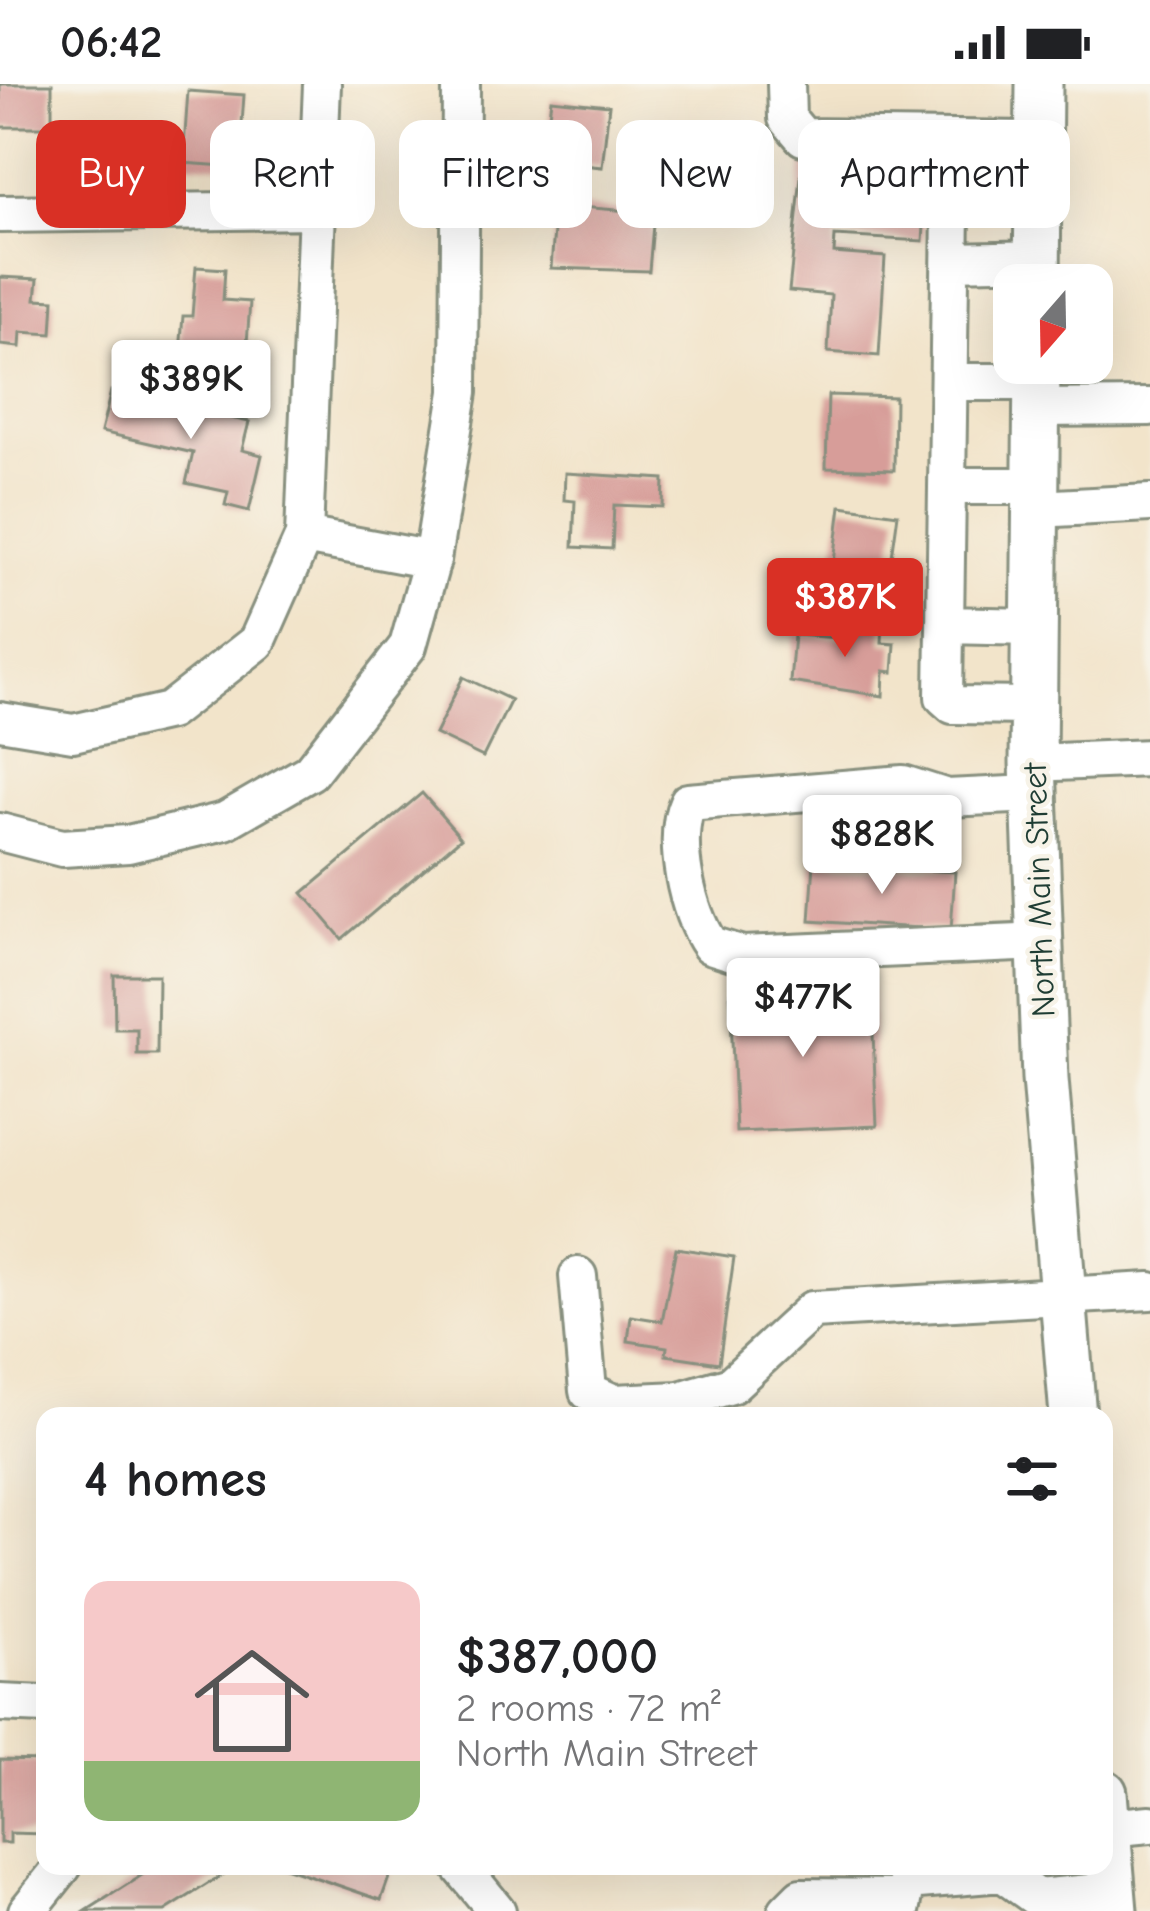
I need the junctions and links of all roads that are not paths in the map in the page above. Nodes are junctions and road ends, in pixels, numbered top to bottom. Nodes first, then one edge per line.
1 (322, 84) edge
2 (461, 84) edge
3 (786, 84) edge
4 (1039, 84) edge
5 (320, 120) edge
6 (1039, 120) edge
7 (798, 131) edge
8 (210, 211) edge
9 (0, 214) edge
10 (315, 228) edge
11 (951, 228) edge
12 (1038, 228) edge
13 (951, 261) junction
14 (1038, 264) edge
15 (993, 266) edge
16 (949, 382) junction
17 (993, 383) edge
18 (1036, 384) edge
19 (1150, 407) edge
20 (947, 486) junction
21 (1037, 498) junction
22 (1150, 503) edge
23 (304, 536) junction
24 (432, 560) junction
25 (946, 625) junction
26 (1035, 627) junction
27 (1034, 706) junction
28 (0, 721) edge
29 (1150, 758) edge
30 (1034, 778) junction
31 (0, 832) edge
32 (1040, 942) junction
33 (578, 1276) dead end
34 (1150, 1291) edge
35 (1064, 1298) junction
36 (1072, 1407) edge
37 (0, 1703) edge
38 (36, 1705) edge
39 (1120, 1815) edge
40 (56, 1875) edge
41 (467, 1875) edge
42 (975, 1875) edge
43 (1004, 1875) edge
44 (1113, 1901) edge
45 (1038, 1904) edge
46 (900, 1905) edge
47 (27, 1911) edge
48 (497, 1911) edge
49 (787, 1911) edge

1 - 5 street
2 - 24 street
3 - 7 street
4 - 6 main road
8 - 9 street
10 - 23 street
11 - 13 street
12 - 14 main road
13 - 15 street
13 - 16 street
16 - 17 street
16 - 20 street
18 - 19 street
18 - 21 main road, North Main Street
20 - 21 street
20 - 25 street
21 - 22 street
21 - 26 main road, North Main Street
23 - 24 street
23 - 28 street
24 - 31 street
25 - 26 street
25 - 27 street
26 - 27 main road, North Main Street
27 - 30 main road, North Main Street
29 - 30 street
30 - 32 main road, North Main Street
30 - 32 street
32 - 35 main road, North Main Street
33 - 35 street
34 - 35 street
35 - 36 main road, North Main Street
37 - 38 street
39 - 44 main road
40 - 47 street
41 - 48 street
42 - 46 street
43 - 45 street
44 - 45 street
46 - 49 street

